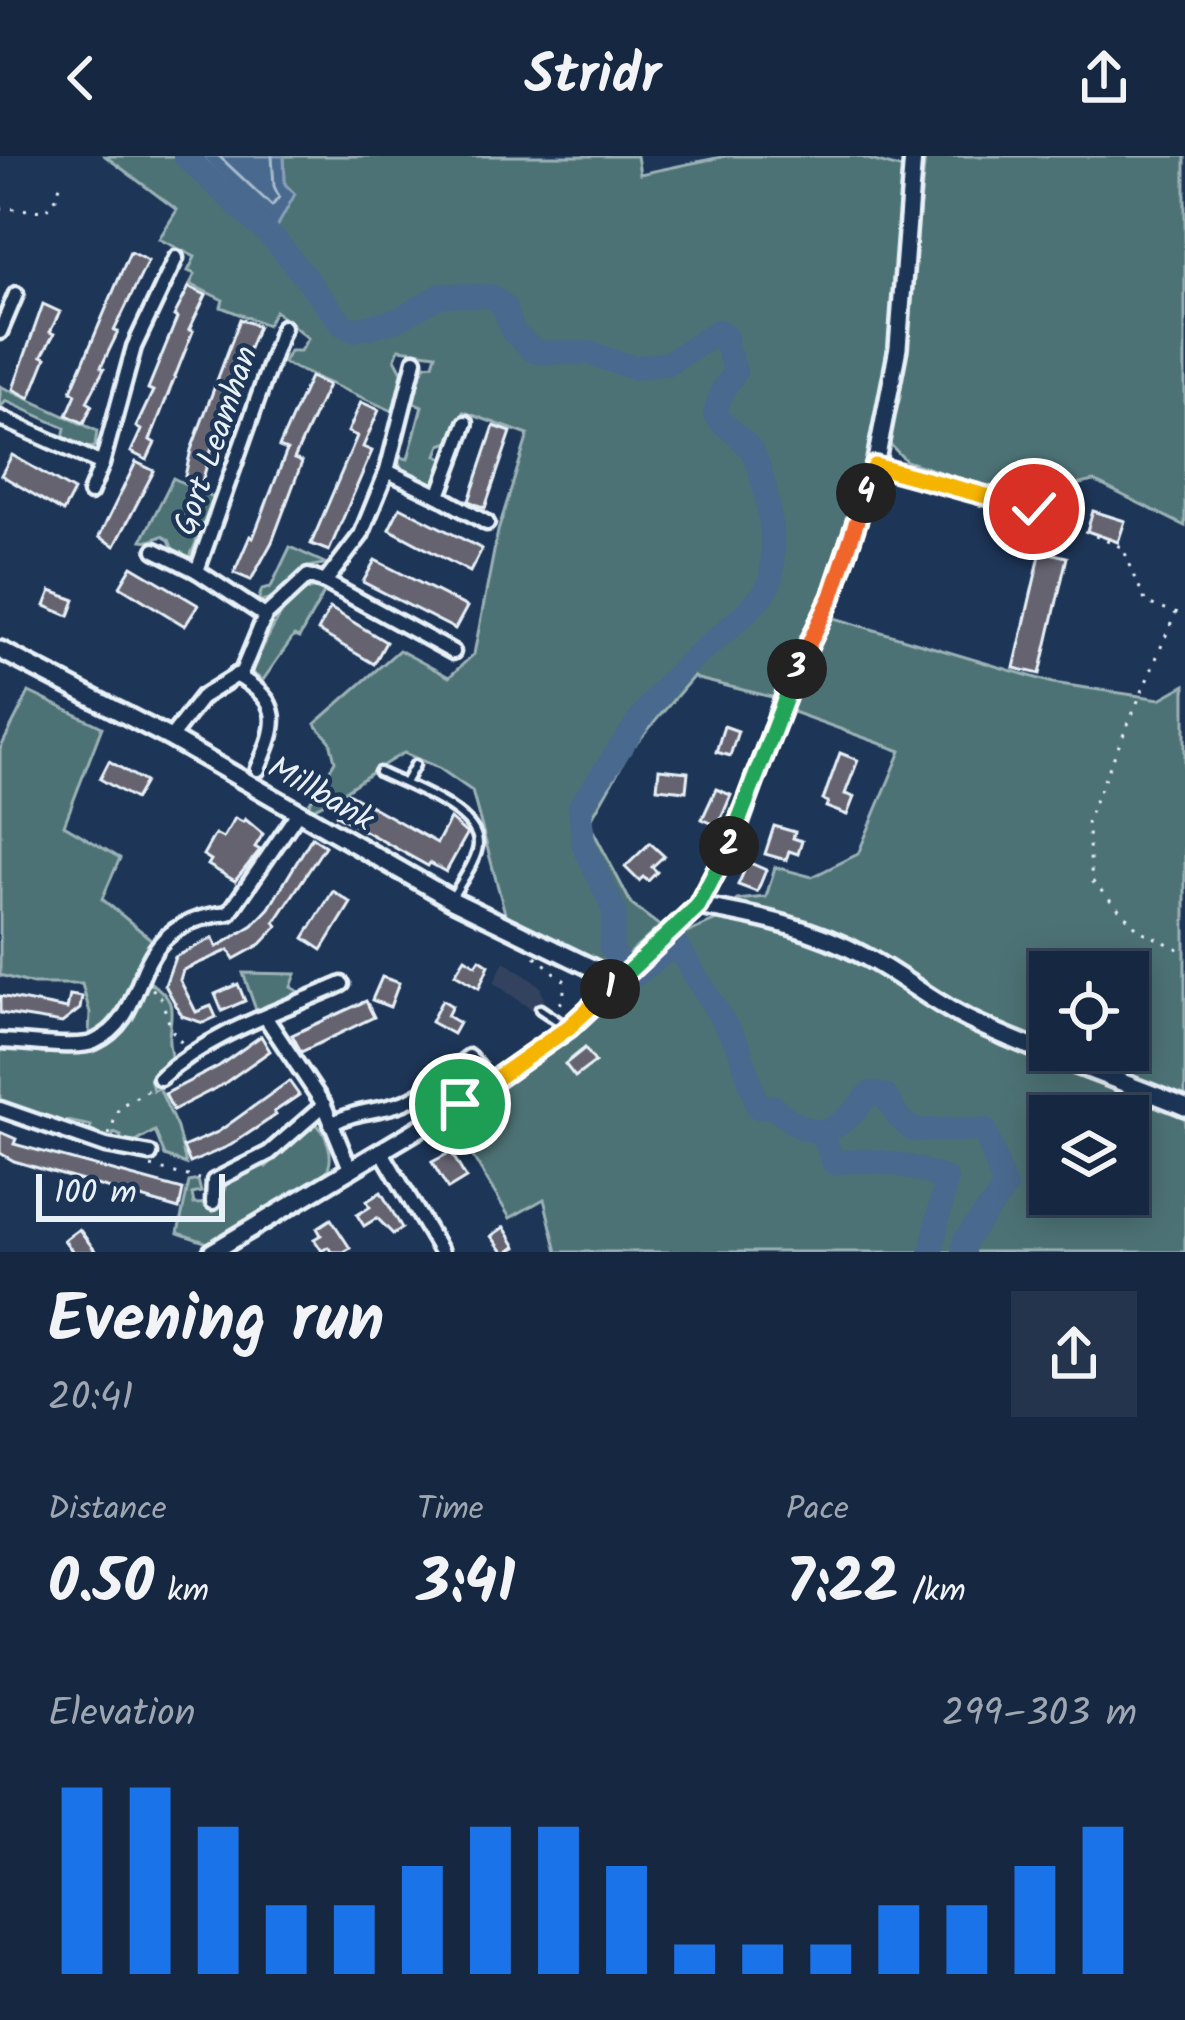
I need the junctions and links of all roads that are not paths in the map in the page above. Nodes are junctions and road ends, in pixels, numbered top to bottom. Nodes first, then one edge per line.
1 (913, 156) edge
2 (176, 258) dead end
3 (16, 294) dead end
4 (283, 327) dead end
5 (0, 332) edge
6 (415, 360) dead end
7 (0, 418) edge
8 (466, 423) dead end
9 (102, 464) junction
10 (387, 471) junction
11 (90, 493) dead end
12 (439, 496) junction
13 (487, 523) dead end
14 (155, 550) dead end
15 (197, 572) junction
16 (325, 581) junction
17 (265, 616) junction
18 (0, 650) edge
19 (453, 652) dead end
20 (236, 675) junction
21 (170, 738) junction
22 (415, 765) dead end
23 (258, 770) dead end
24 (379, 772) dead end
25 (404, 784) junction
26 (297, 814) junction
27 (452, 900) junction
28 (698, 906) junction
29 (617, 980) junction
30 (342, 984) dead end
31 (540, 1009) dead end
32 (266, 1018) junction
33 (568, 1028) junction
34 (0, 1041) edge
35 (478, 1069) dead end
36 (160, 1078) dead end
37 (324, 1106) junction
38 (1185, 1107) edge
39 (0, 1109) edge
40 (332, 1124) junction
41 (382, 1152) junction
42 (150, 1154) dead end
43 (351, 1171) junction
44 (213, 1202) dead end
45 (212, 1252) edge
46 (441, 1252) edge

1 - 28 street
2 - 9 street
3 - 5 street
4 - 15 street, Gort Leamhan
6 - 10 street
7 - 9 street
8 - 12 street
9 - 11 street
10 - 12 street
10 - 16 street
12 - 13 street
14 - 15 street, Gort Leamhan
15 - 17 street, Gort Leamhan
16 - 17 street
16 - 19 street
17 - 20 street
18 - 21 street, Millbank
20 - 21 street
20 - 23 street
21 - 26 street, Millbank
22 - 25 lane
24 - 25 lane
25 - 27 lane
26 - 27 street, Millbank
26 - 34 street
27 - 29 street, Millbank
28 - 29 street
28 - 38 street
29 - 33 street
30 - 32 street
31 - 33 lane
32 - 36 street
32 - 37 street
33 - 41 street
35 - 40 street
37 - 40 street
37 - 44 street
39 - 42 street
40 - 43 street
41 - 43 street
41 - 46 street
43 - 45 street

